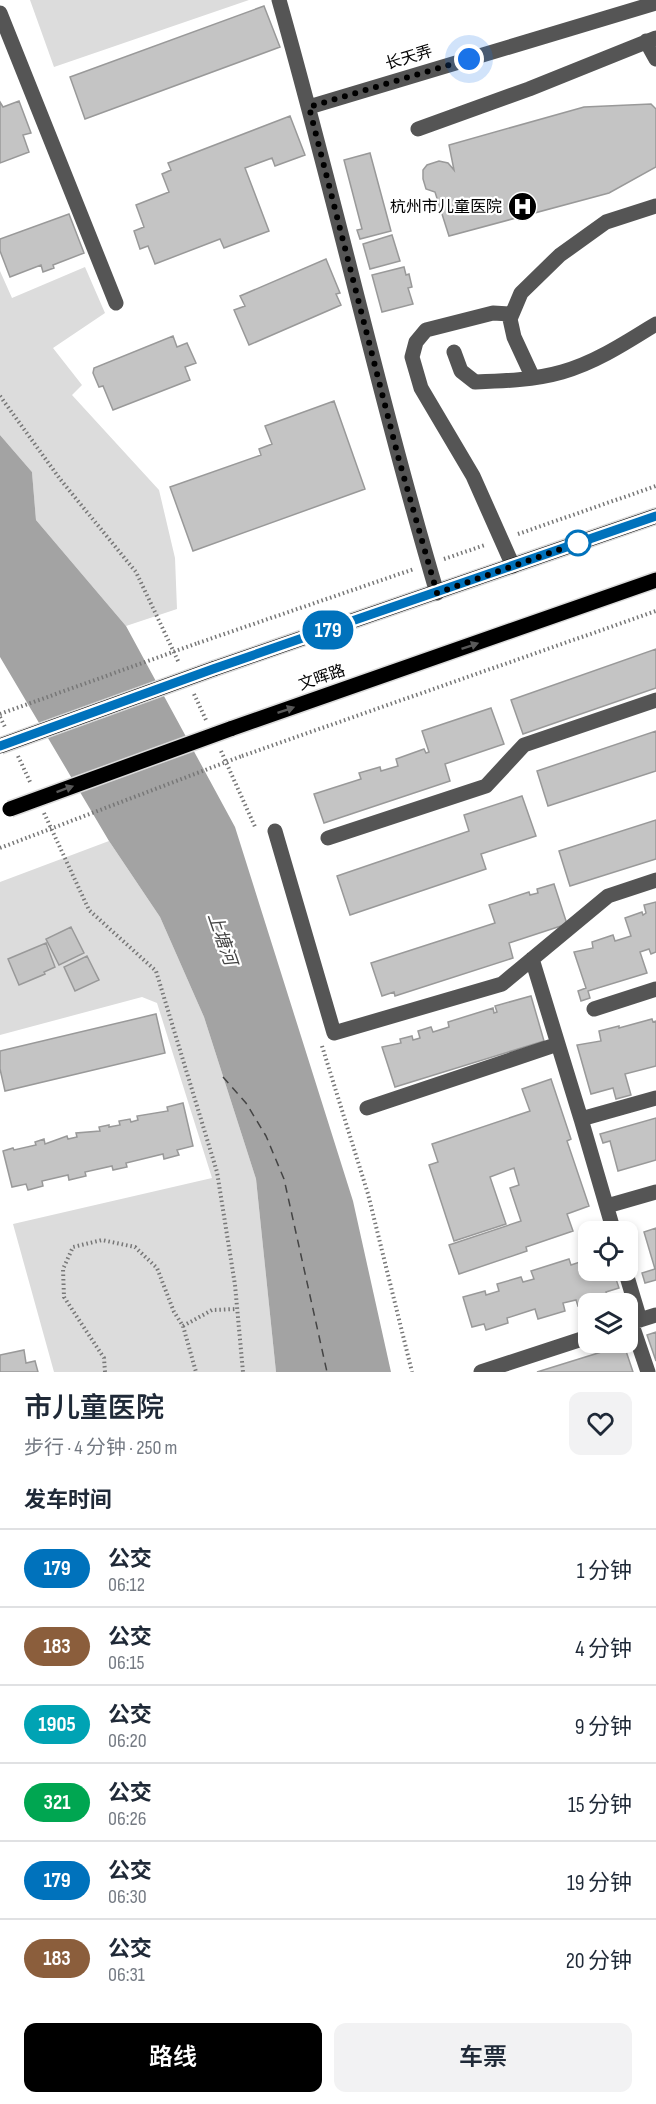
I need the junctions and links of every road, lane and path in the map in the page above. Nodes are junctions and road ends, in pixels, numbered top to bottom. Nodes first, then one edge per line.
1 (279, 0) edge
2 (653, 2) edge
3 (0, 13) edge
4 (651, 40) edge
5 (656, 59) edge
6 (309, 107) junction
7 (418, 129) dead end
8 (656, 206) edge
9 (116, 303) dead end
10 (512, 314) junction
11 (656, 324) edge
12 (454, 352) dead end
13 (533, 378) junction
14 (0, 396) edge
15 (656, 516) edge
16 (513, 566) junction
17 (656, 580) edge
18 (437, 593) junction
19 (656, 611) edge
20 (198, 643) dead end
21 (180, 665) dead end
22 (189, 686) dead end
23 (656, 700) edge
24 (0, 715) edge
25 (209, 727) dead end
26 (5, 728) dead end
27 (7, 747) edge
28 (219, 747) dead end
29 (34, 792) dead end
30 (39, 803) dead end
31 (5, 811) edge
32 (275, 831) dead end
33 (258, 834) dead end
34 (328, 838) dead end
35 (0, 848) edge
36 (656, 880) edge
37 (532, 959) junction
38 (656, 989) edge
39 (594, 1009) dead end
40 (319, 1038) dead end
41 (558, 1044) junction
42 (656, 1098) edge
43 (367, 1108) dead end
44 (581, 1119) junction
45 (656, 1192) edge
46 (607, 1206) junction
47 (611, 1221) edge
48 (237, 1309) junction
49 (656, 1315) edge
50 (638, 1320) edge
51 (183, 1326) junction
52 (638, 1339) edge
53 (578, 1340) edge
54 (105, 1372) edge
55 (196, 1372) edge
56 (243, 1372) edge
57 (411, 1372) edge
58 (481, 1372) edge
59 (648, 1372) edge

1 - 6 lane
2 - 6 lane, 长天弄
3 - 9 lane
4 - 5 lane
4 - 7 lane
6 - 18 lane
8 - 10 lane
10 - 13 lane
10 - 16 lane
11 - 13 lane
12 - 13 lane
14 - 21 path
15 - 16 main road
16 - 18 main road
31 -> 17 main road, 文晖路, bridge
18 - 27 main road, bridge
19 - 35 path, bridge
20 - 24 path, bridge
22 - 25 path
23 - 34 lane
24 - 26 path
27 - 29 path
28 - 33 path
30 - 48 path
32 - 37 lane
36 - 37 lane
37 - 41 lane
38 - 39 lane
40 - 57 path
41 - 43 lane
41 - 44 lane
42 - 44 lane
44 - 46 lane
45 - 46 lane
46 - 47 lane
48 - 51 path
48 - 56 path
49 - 50 lane
51 - 54 path
51 - 55 path
52 - 59 lane
53 - 58 lane

